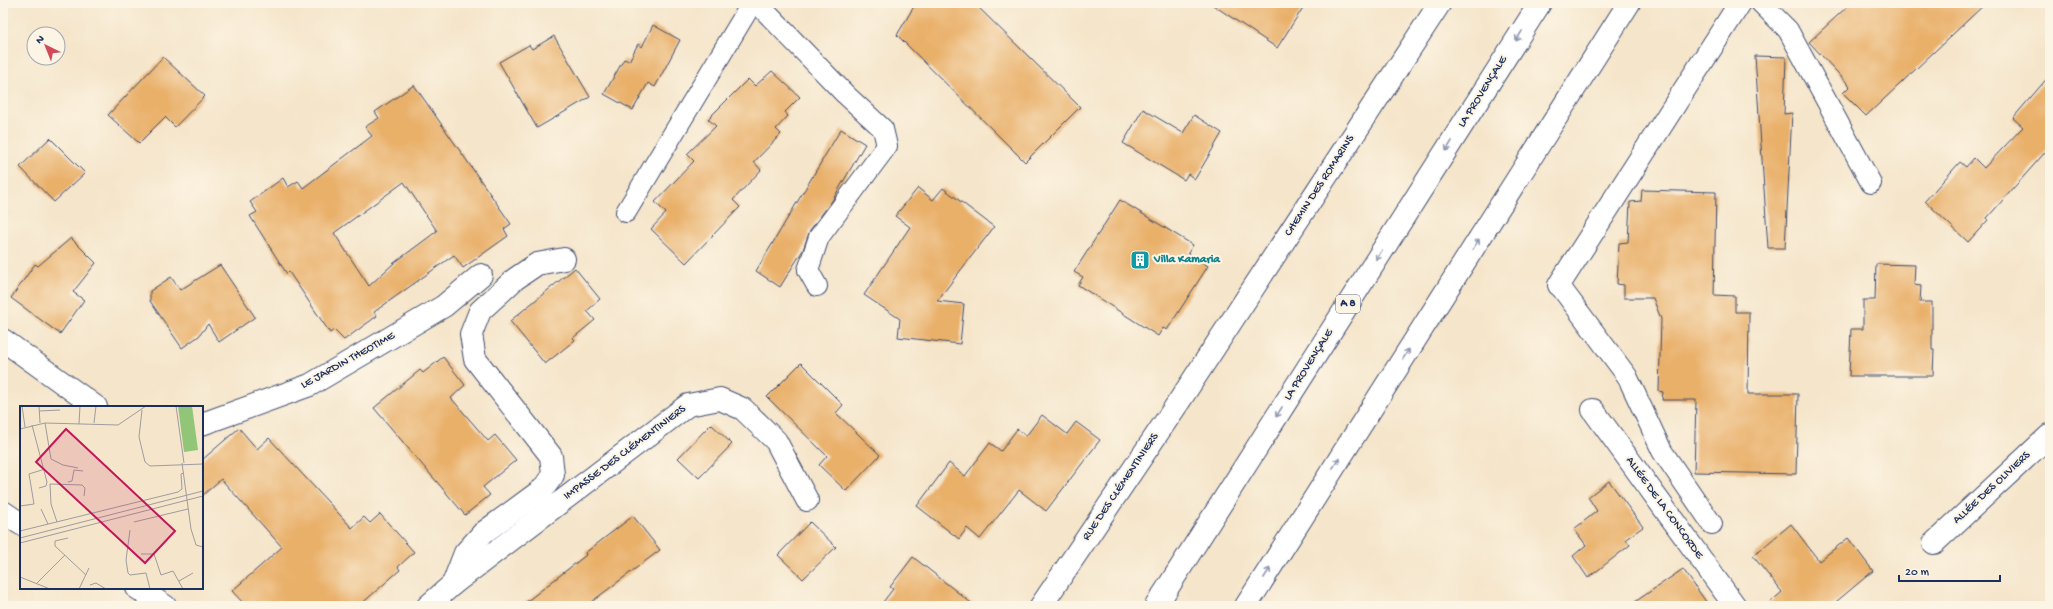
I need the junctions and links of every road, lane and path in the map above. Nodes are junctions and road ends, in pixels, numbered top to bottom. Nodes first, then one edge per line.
1 (752, 3) edge
2 (757, 3) edge
3 (1440, 3) edge
4 (1540, 3) edge
5 (1629, 3) edge
6 (1740, 3) edge
7 (1761, 3) edge
8 (1871, 183) dead end
9 (626, 212) dead end
10 (564, 259) dead end
11 (481, 275) dead end
12 (1559, 285) joint
13 (817, 286) dead end
14 (3, 340) edge
15 (1200, 368) joint
16 (95, 406) edge
17 (1593, 410) dead end
18 (203, 424) edge
19 (2050, 435) edge
20 (806, 500) dead end
21 (3, 512) edge
22 (20, 523) edge
23 (1712, 524) dead end
24 (1934, 543) dead end
25 (453, 584) junction
26 (138, 589) edge
27 (160, 605) edge
28 (428, 606) edge
29 (1041, 606) edge
30 (1156, 606) edge
31 (1246, 606) edge
32 (1735, 606) edge

1 - 9 lane
2 - 13 lane
3 - 15 main road, CHEMIN DES ROMARINS
4 -> 30 main road, LA PROVENÇALE / A 8
31 -> 5 main road
6 - 12 main road
7 - 8 lane
10 - 25 main road
11 - 18 main road, LE JARDIN THEOTIME
12 - 23 lane
14 - 16 main road
15 - 29 main road, RUE DES CLÉMENTINIERS
17 - 32 main road, ALLÉE DE LA CONCORDE
19 - 24 main road, ALLÉE DES OLIVIERS
20 - 25 main road, IMPASSE DES CLÉMENTINIERS
21 - 22 main road
25 - 28 main road, IMPASSE DES CLÉMENTINIERS
26 - 27 main road

